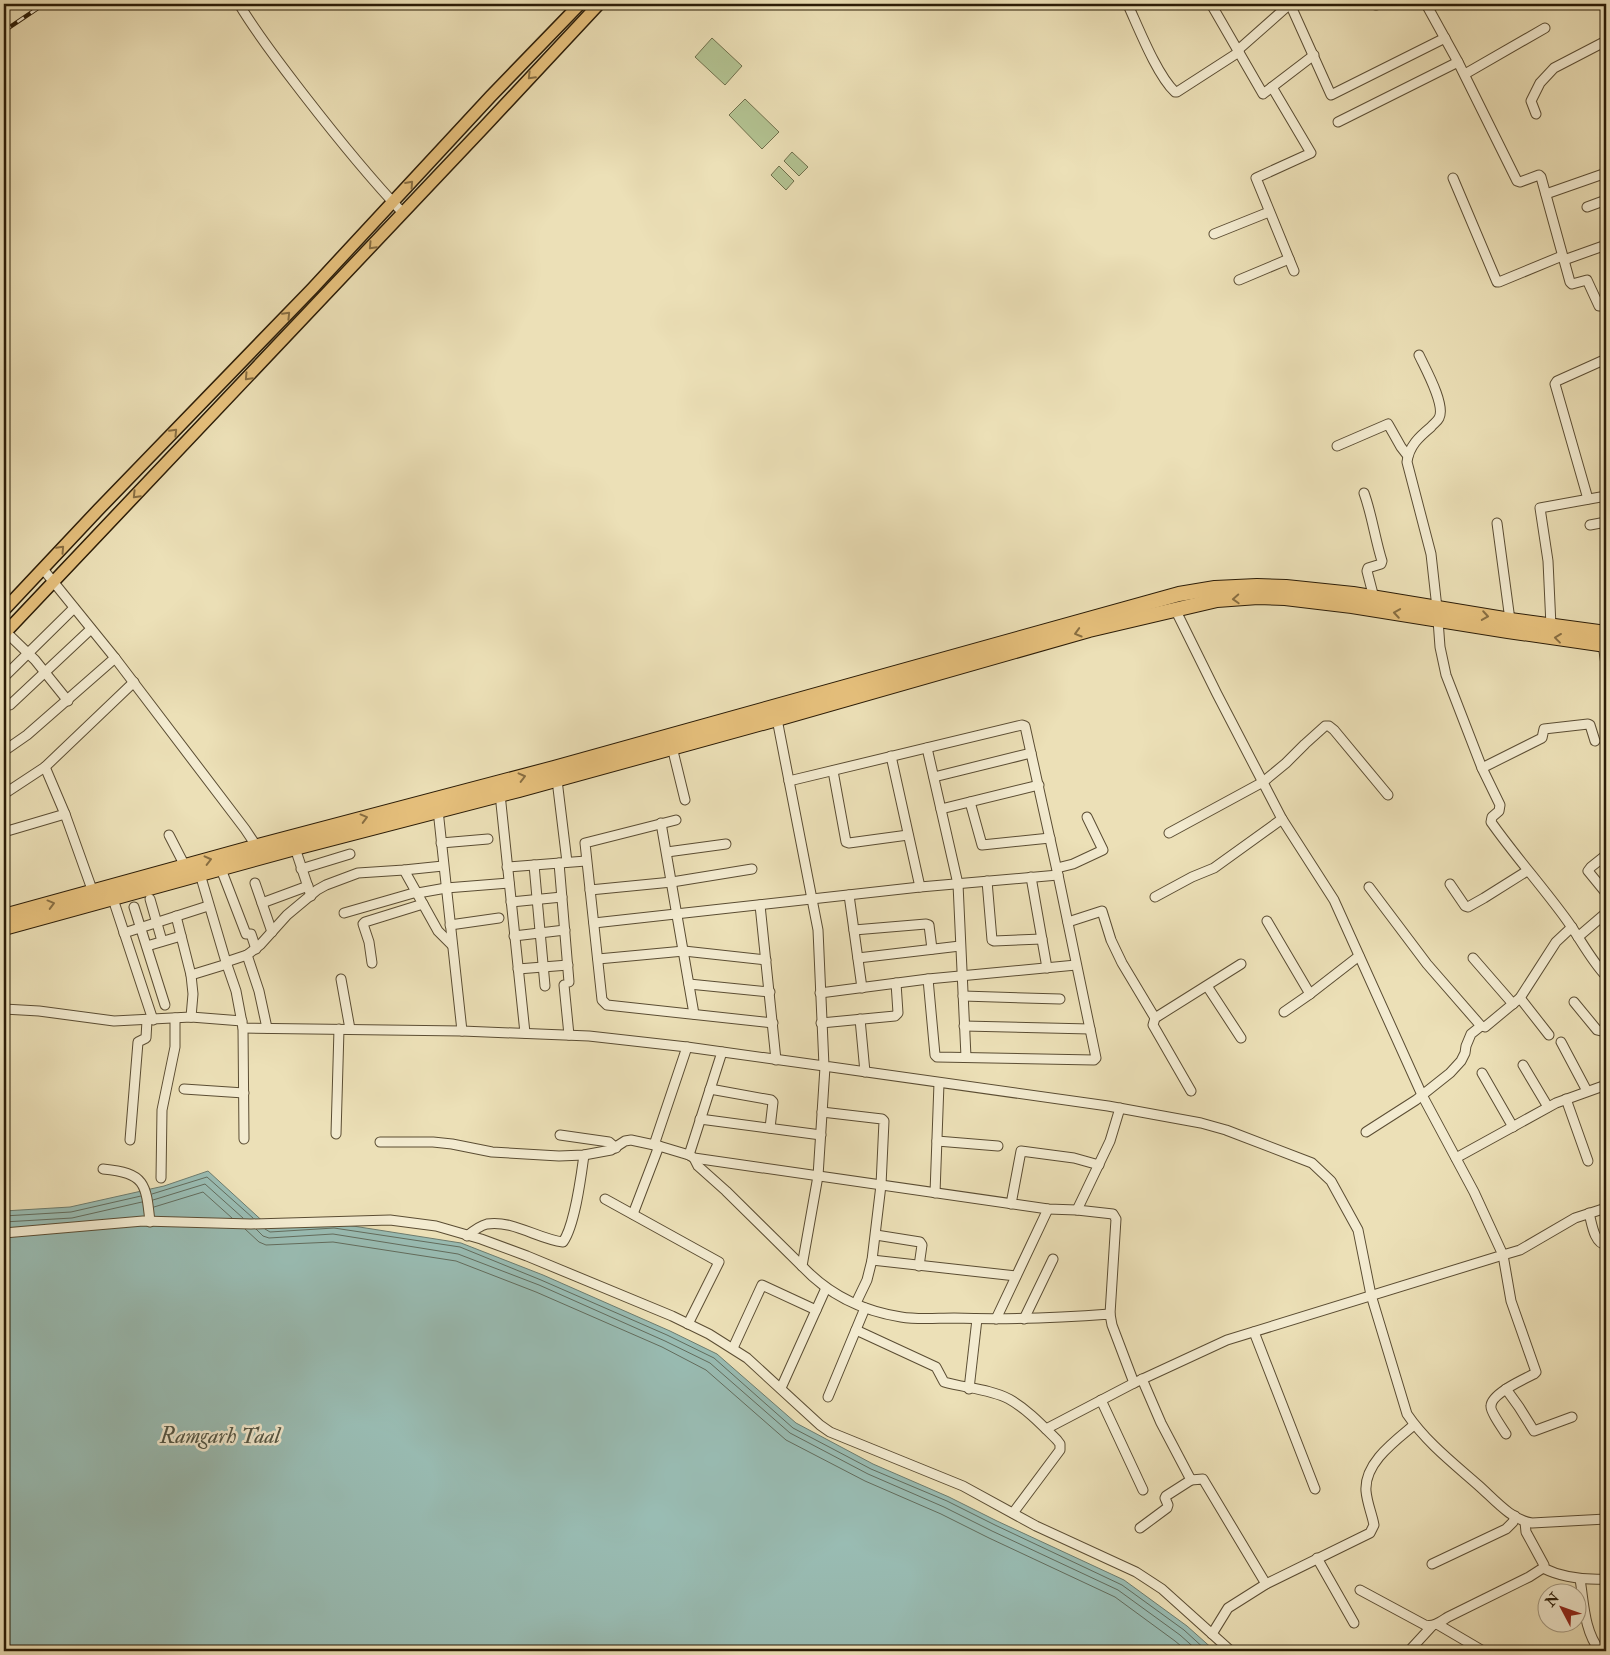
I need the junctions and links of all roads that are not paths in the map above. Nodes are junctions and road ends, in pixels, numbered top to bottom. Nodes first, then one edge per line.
1 (239, 4) edge
2 (580, 4) edge
3 (599, 4) edge
4 (1210, 4) edge
5 (1290, 4) edge
6 (1426, 4) edge
7 (1128, 6) dead end
8 (1545, 28) dead end
9 (1445, 38) junction
10 (1606, 41) edge
11 (1238, 51) junction
12 (1314, 55) junction
13 (1458, 62) junction
14 (1465, 74) junction
15 (1272, 88) junction
16 (1536, 114) dead end
17 (1338, 122) dead end
18 (1606, 173) edge
19 (1453, 178) dead end
20 (1546, 194) junction
21 (1606, 200) edge
22 (393, 203) junction
23 (1587, 207) dead end
24 (1269, 212) junction
25 (403, 213) junction
26 (1214, 234) dead end
27 (1606, 244) edge
28 (1563, 258) junction
29 (1289, 259) junction
30 (1294, 271) dead end
31 (1239, 280) dead end
32 (1606, 306) edge
33 (1419, 355) dead end
34 (1606, 359) edge
35 (1337, 446) dead end
36 (1408, 456) junction
37 (1364, 493) dead end
38 (1606, 496) edge
39 (1588, 500) junction
40 (1606, 522) edge
41 (1497, 523) dead end
42 (1590, 525) dead end
43 (42, 569) junction
44 (53, 582) junction
45 (1374, 598) junction
46 (74, 608) junction
47 (4, 610) edge
48 (1175, 610) junction
49 (1437, 614) junction
50 (1510, 620) junction
51 (1551, 626) junction
52 (91, 629) junction
53 (5, 633) edge
54 (1605, 640) edge
55 (28, 654) junction
56 (115, 658) junction
57 (1606, 665) edge
58 (45, 672) junction
59 (4, 677) edge
60 (134, 682) junction
61 (68, 701) junction
62 (10, 705) dead end
63 (777, 719) junction
64 (1596, 741) dead end
65 (672, 747) junction
66 (927, 748) junction
67 (4, 751) edge
68 (1031, 753) junction
69 (891, 756) junction
70 (45, 767) junction
71 (1482, 768) junction
72 (833, 771) junction
73 (934, 777) junction
74 (557, 780) junction
75 (789, 781) junction
76 (1263, 782) junction
77 (1039, 785) junction
78 (4, 794) edge
79 (500, 794) junction
80 (1388, 795) dead end
81 (685, 800) dead end
82 (970, 802) junction
83 (941, 809) junction
84 (438, 810) junction
85 (65, 814) junction
86 (1087, 817) dead end
87 (1282, 819) junction
88 (676, 820) dead end
89 (661, 823) junction
90 (4, 832) edge
91 (1169, 833) dead end
92 (169, 835) dead end
93 (908, 835) junction
94 (1050, 838) junction
95 (488, 839) dead end
96 (441, 844) junction
97 (726, 844) dead end
98 (294, 848) junction
99 (260, 852) junction
100 (667, 852) junction
101 (350, 854) dead end
102 (1606, 855) edge
103 (586, 860) junction
104 (563, 862) junction
105 (534, 865) junction
106 (185, 866) junction
107 (444, 866) junction
108 (507, 868) junction
109 (221, 869) junction
110 (301, 869) junction
111 (752, 869) dead end
112 (404, 870) junction
113 (1527, 871) junction
114 (1058, 872) junction
115 (200, 874) junction
116 (1031, 877) junction
117 (987, 881) junction
118 (672, 882) junction
119 (256, 883) dead end
120 (508, 883) junction
121 (958, 884) junction
122 (1450, 884) dead end
123 (920, 887) junction
124 (1369, 887) dead end
125 (446, 888) junction
126 (590, 890) junction
127 (310, 891) junction
128 (417, 893) junction
129 (1606, 893) edge
130 (849, 895) junction
131 (562, 897) junction
132 (1156, 897) dead end
133 (95, 898) junction
134 (113, 899) junction
135 (150, 899) dead end
136 (537, 899) junction
137 (812, 899) junction
138 (511, 902) junction
139 (262, 903) junction
140 (424, 904) junction
141 (760, 905) junction
142 (208, 906) junction
143 (134, 907) dead end
144 (344, 913) dead end
145 (1606, 913) edge
146 (678, 915) junction
147 (4, 916) edge
148 (176, 916) junction
149 (500, 918) dead end
150 (1267, 921) dead end
151 (157, 922) junction
152 (1068, 922) junction
153 (594, 923) junction
154 (450, 925) junction
155 (141, 927) junction
156 (1572, 927) junction
157 (4, 928) edge
158 (565, 930) junction
159 (854, 930) junction
160 (272, 932) junction
161 (540, 932) junction
162 (124, 933) junction
163 (181, 936) junction
164 (514, 936) junction
165 (1578, 937) junction
166 (1042, 939) junction
167 (162, 942) junction
168 (452, 945) junction
169 (147, 946) junction
170 (960, 946) junction
171 (256, 949) junction
172 (932, 949) junction
173 (684, 951) junction
174 (247, 955) junction
175 (1360, 956) junction
176 (858, 958) junction
177 (1473, 958) dead end
178 (598, 959) junction
179 (766, 960) junction
180 (152, 962) junction
181 (226, 963) junction
182 (372, 963) dead end
183 (1241, 964) dead end
184 (568, 965) junction
185 (1076, 965) junction
186 (136, 967) junction
187 (543, 967) junction
188 (1047, 968) junction
189 (518, 970) junction
190 (1606, 974) edge
191 (191, 975) junction
192 (962, 976) junction
193 (341, 979) dead end
194 (928, 979) junction
195 (690, 984) junction
196 (896, 984) junction
197 (544, 986) dead end
198 (1207, 986) junction
199 (862, 988) junction
200 (770, 992) junction
201 (820, 993) junction
202 (1310, 994) junction
203 (963, 996) junction
204 (1060, 999) dead end
205 (1516, 1001) junction
206 (1574, 1002) dead end
207 (165, 1005) dead end
208 (4, 1010) edge
209 (1284, 1012) dead end
210 (694, 1014) junction
211 (191, 1017) junction
212 (175, 1018) junction
213 (1155, 1018) junction
214 (860, 1019) junction
215 (150, 1020) junction
216 (773, 1023) junction
217 (821, 1023) junction
218 (242, 1024) junction
219 (964, 1026) junction
220 (1481, 1026) junction
221 (267, 1028) junction
222 (339, 1029) junction
223 (350, 1029) junction
224 (1090, 1029) junction
225 (1606, 1030) edge
226 (462, 1031) junction
227 (525, 1033) junction
228 (569, 1035) junction
229 (1550, 1035) dead end
230 (1241, 1038) dead end
231 (1561, 1042) dead end
232 (687, 1047) junction
233 (722, 1052) junction
234 (966, 1057) junction
235 (776, 1060) junction
236 (1523, 1065) dead end
237 (824, 1067) junction
238 (865, 1072) junction
239 (1482, 1073) dead end
240 (940, 1083) junction
241 (1606, 1085) edge
242 (184, 1088) dead end
243 (710, 1089) junction
244 (1191, 1091) dead end
245 (1587, 1091) junction
246 (244, 1093) junction
247 (1422, 1095) junction
248 (1566, 1099) junction
249 (1548, 1107) junction
250 (1120, 1108) junction
251 (822, 1112) junction
252 (700, 1119) junction
253 (1513, 1126) junction
254 (770, 1128) junction
255 (1366, 1132) dead end
256 (336, 1134) dead end
257 (560, 1135) dead end
258 (821, 1135) junction
259 (244, 1139) dead end
260 (130, 1140) dead end
261 (937, 1141) junction
262 (380, 1142) dead end
263 (657, 1146) junction
264 (998, 1146) dead end
265 (616, 1148) junction
266 (584, 1155) junction
267 (691, 1156) junction
268 (1456, 1158) junction
269 (1588, 1161) dead end
270 (1099, 1165) junction
271 (103, 1170) dead end
272 (818, 1176) junction
273 (161, 1178) dead end
274 (882, 1185) junction
275 (935, 1193) junction
276 (605, 1199) dead end
277 (1011, 1204) junction
278 (1606, 1208) edge
279 (1048, 1209) junction
280 (1077, 1210) junction
281 (1589, 1213) junction
282 (633, 1214) junction
283 (150, 1222) junction
284 (4, 1233) edge
285 (876, 1235) junction
286 (467, 1236) junction
287 (1606, 1245) edge
288 (1503, 1255) junction
289 (1053, 1259) dead end
290 (872, 1260) junction
291 (802, 1266) junction
292 (919, 1266) junction
293 (1016, 1276) junction
294 (826, 1288) junction
295 (1371, 1295) junction
296 (856, 1304) junction
297 (865, 1308) junction
298 (816, 1310) junction
299 (1110, 1314) junction
300 (977, 1319) junction
301 (996, 1319) junction
302 (1024, 1319) junction
303 (686, 1323) junction
304 (856, 1330) junction
305 (1254, 1332) junction
306 (733, 1348) junction
307 (1138, 1381) junction
308 (781, 1388) junction
309 (969, 1389) junction
310 (1506, 1389) junction
311 (828, 1397) dead end
312 (1101, 1400) junction
313 (1572, 1417) dead end
314 (1414, 1425) junction
315 (1046, 1429) junction
316 (1506, 1434) dead end
317 (1191, 1480) junction
318 (1315, 1489) dead end
319 (1143, 1490) dead end
320 (1013, 1512) junction
321 (1515, 1516) junction
322 (1606, 1519) edge
323 (1526, 1522) junction
324 (1140, 1528) dead end
325 (1318, 1558) junction
326 (1432, 1564) dead end
327 (1543, 1568) junction
328 (1580, 1579) junction
329 (1606, 1579) edge
330 (1266, 1584) junction
331 (1360, 1590) dead end
332 (1354, 1623) dead end
333 (1434, 1625) junction
334 (1212, 1634) junction
335 (1231, 1651) edge
336 (1409, 1651) edge
337 (1483, 1651) edge
338 (1600, 1651) edge

1 - 22 street
22 -> 2 main road
3 -> 25 main road
4 - 11 street
5 - 11 street
5 - 12 street
6 - 9 street
7 - 11 street
8 - 14 street
9 - 12 street
9 - 13 street
10 - 16 street
11 - 15 street
12 - 15 street
13 - 14 street
13 - 17 street
14 - 20 street
15 - 24 street
18 - 20 street
19 - 28 street
20 - 28 street
21 - 23 street
22 - 25 street
43 -> 22 main road
24 - 26 street
24 - 29 street
25 -> 44 main road
27 - 28 street
28 - 32 street
29 - 30 street
29 - 31 street
33 - 36 street
34 - 39 street
35 - 36 street
36 - 49 street
37 - 45 street
38 - 39 street
39 - 51 street
40 - 42 street
41 - 50 street
43 - 44 street
43 - 47 main road
44 - 46 street
44 - 53 main road
45 - 49 highway
99 -> 45 highway
46 - 52 street
46 - 55 street
49 -> 48 highway
48 -> 63 highway
48 - 76 street
49 -> 50 highway
54 -> 49 highway
49 - 71 street
50 - 51 highway
51 - 54 highway
52 - 56 street
52 - 58 street
53 - 55 street
54 - 57 street
55 - 58 street
55 - 59 street
56 - 60 street
56 - 61 street
58 - 61 street
58 - 62 street
60 - 70 street
60 - 99 street
61 - 67 street
63 - 65 highway
63 - 75 street
64 - 71 street
65 - 74 highway
65 - 81 street
66 - 68 street
66 - 69 street
66 - 73 street
68 - 73 street
68 - 77 street
69 - 72 street
69 - 93 street
70 - 78 street
70 - 85 street
71 - 113 street
72 - 75 street
72 - 93 street
73 - 83 street
74 - 79 highway
74 - 104 street
75 - 137 street
76 - 80 street
76 - 87 street
76 - 91 street
77 - 82 street
77 - 94 street
79 - 84 highway
79 - 108 street
82 - 83 street
82 - 94 street
83 - 121 street
84 - 96 street
84 - 98 highway
85 - 90 street
85 - 133 street
86 - 114 street
87 - 132 street
87 - 175 street
88 - 89 street
89 - 100 street
89 - 103 street
92 - 106 street
93 - 123 street
94 - 114 street
95 - 96 street
96 - 107 street
97 - 100 street
98 - 99 highway
98 - 110 street
106 -> 99 highway
99 - 109 highway
100 - 118 street
101 - 110 street
102 - 129 street
103 - 104 street
103 - 126 street
104 - 105 street
104 - 131 street
105 - 108 street
105 - 136 street
106 - 133 highway
107 - 112 street
107 - 125 street
108 - 120 street
109 - 115 highway
109 - 171 street
110 - 127 street
111 - 118 street
112 - 127 street
112 - 128 street
113 - 122 street
113 - 156 street
114 - 116 street
114 - 152 street
115 - 134 highway
115 - 142 street
116 - 117 street
116 - 166 street
117 - 121 street
117 - 166 street
118 - 126 street
118 - 146 street
119 - 139 street
120 - 125 street
120 - 138 street
121 - 123 street
121 - 170 street
123 - 130 street
124 - 220 street
125 - 128 street
125 - 154 street
126 - 153 street
127 - 139 street
127 - 160 street
128 - 140 street
128 - 144 street
130 - 137 street
130 - 159 street
131 - 136 street
131 - 158 street
133 - 134 highway
147 -> 133 highway
133 - 157 highway
134 - 162 street
135 - 151 street
136 - 138 street
136 - 161 street
137 - 141 street
137 - 201 street
138 - 164 street
139 - 160 street
140 - 168 street
140 - 182 street
141 - 146 street
141 - 179 street
142 - 148 street
142 - 181 street
143 - 155 street
145 - 165 street
146 - 153 street
146 - 173 street
148 - 151 street
148 - 163 street
149 - 154 street
150 - 202 street
151 - 155 street
151 - 167 street
152 - 185 street
152 - 213 street
153 - 178 street
154 - 168 street
155 - 162 street
155 - 169 street
156 - 165 street
156 - 205 street
158 - 161 street
158 - 184 street
159 - 172 street
159 - 176 street
160 - 171 street
161 - 164 street
161 - 187 street
162 - 186 street
163 - 167 street
163 - 191 street
164 - 189 street
165 - 190 street
166 - 188 street
167 - 169 street
168 - 226 street
169 - 180 street
170 - 172 street
170 - 192 street
171 - 174 street
172 - 176 street
173 - 178 street
173 - 179 street
173 - 195 street
174 - 181 street
174 - 221 street
175 - 202 street
175 - 247 street
176 - 199 street
177 - 205 street
178 - 210 street
179 - 200 street
180 - 186 street
180 - 207 street
181 - 191 street
181 - 218 street
183 - 198 street
184 - 187 street
184 - 228 street
185 - 188 street
185 - 224 street
186 - 215 street
187 - 189 street
187 - 197 street
188 - 192 street
189 - 227 street
191 - 211 street
192 - 194 street
192 - 203 street
193 - 223 street
194 - 196 street
194 - 234 street
195 - 200 street
195 - 210 street
196 - 199 street
196 - 214 street
198 - 213 street
198 - 230 street
199 - 201 street
200 - 216 street
201 - 217 street
202 - 209 street
203 - 204 street
203 - 219 street
205 - 220 street
205 - 229 street
206 - 225 street
208 - 215 street
210 - 216 street
211 - 212 street
211 - 218 street
212 - 215 street
212 - 273 street
213 - 244 street
214 - 217 street
214 - 238 street
215 - 260 street
216 - 235 street
217 - 237 street
218 - 221 street
218 - 246 street
219 - 224 street
219 - 234 street
220 - 247 street
221 - 222 street
222 - 223 street
222 - 256 street
223 - 226 street
224 - 234 street
226 - 227 street
227 - 228 street
228 - 232 street
231 - 245 street
232 - 233 street
232 - 263 street
233 - 235 street
233 - 243 street
235 - 237 street
236 - 249 street
237 - 238 street
237 - 251 street
238 - 240 street
239 - 253 street
240 - 250 street
240 - 261 street
241 - 245 street
242 - 246 street
243 - 252 street
243 - 254 street
245 - 248 street
246 - 259 street
247 - 255 street
247 - 268 street
248 - 249 street
248 - 269 street
249 - 253 street
250 - 270 street
250 - 295 street
251 - 258 street
251 - 274 street
252 - 254 street
252 - 267 street
253 - 268 street
254 - 258 street
257 - 265 street
258 - 272 street
261 - 264 street
261 - 275 street
262 - 266 street
263 - 265 street
263 - 267 street
263 - 282 street
265 - 266 street
266 - 286 street
267 - 272 street
267 - 291 street
268 - 288 street
270 - 277 street
270 - 280 street
271 - 283 street
272 - 274 street
272 - 291 street
274 - 275 street
274 - 285 street
275 - 277 street
276 - 282 street
277 - 279 street
278 - 281 street
279 - 280 street
279 - 293 street
280 - 299 street
281 - 287 street
281 - 288 street
282 - 303 street
283 - 284 street
283 - 286 street
285 - 290 street
285 - 292 street
286 - 303 street
288 - 295 street
288 - 310 street
289 - 302 street
290 - 292 street
290 - 296 street
291 - 294 street
292 - 293 street
293 - 301 street
294 - 296 street
294 - 298 street
295 - 305 street
295 - 314 street
296 - 297 street
297 - 300 street
297 - 304 street
298 - 306 street
298 - 308 street
299 - 302 street
299 - 307 street
300 - 301 street
300 - 309 street
301 - 302 street
303 - 306 street
304 - 309 street
304 - 311 street
305 - 307 street
305 - 318 street
306 - 308 street
307 - 312 street
307 - 317 street
308 - 320 street
309 - 315 street
310 - 313 street
310 - 316 street
312 - 315 street
312 - 319 street
314 - 321 street
314 - 325 street
315 - 320 street
317 - 324 street
317 - 330 street
320 - 334 street
321 - 323 street
321 - 326 street
322 - 323 street
323 - 327 street
325 - 330 street
325 - 332 street
327 - 328 street
327 - 333 street
328 - 329 street
328 - 338 street
330 - 334 street
331 - 333 street
333 - 336 street
333 - 337 street
334 - 335 street

